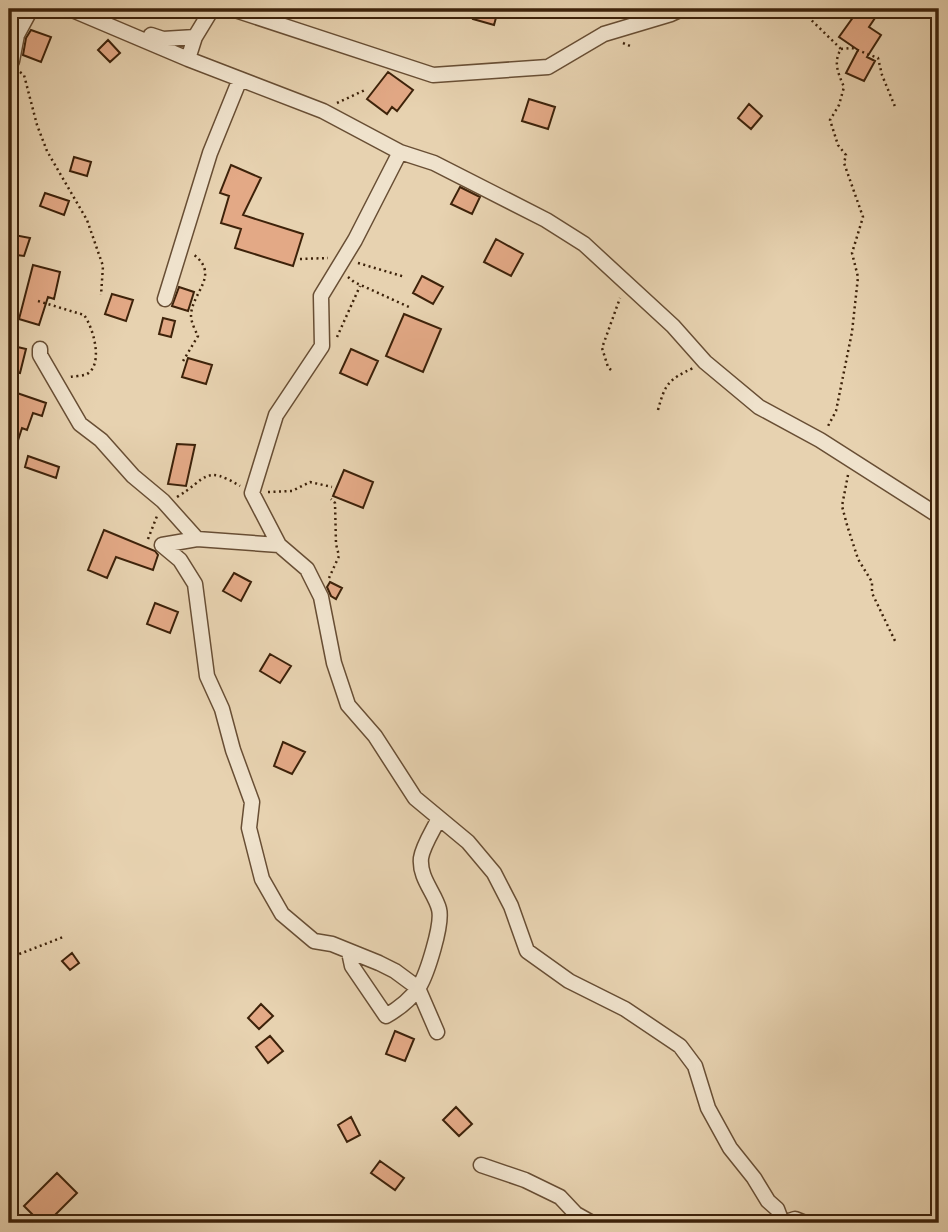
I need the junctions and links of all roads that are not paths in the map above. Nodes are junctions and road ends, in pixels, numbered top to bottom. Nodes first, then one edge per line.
1 (31, 9) edge
2 (70, 9) edge
3 (212, 9) edge
4 (232, 9) edge
5 (682, 9) edge
6 (125, 31) junction
7 (195, 37) junction
8 (188, 59) junction
9 (13, 65) edge
10 (240, 79) junction
11 (400, 152) junction
12 (165, 299) dead end
13 (40, 349) dead end
14 (939, 516) edge
15 (197, 539) junction
16 (279, 545) junction
17 (439, 818) junction
18 (348, 952) junction
19 (418, 988) junction
20 (437, 1032) dead end
21 (481, 1165) dead end
22 (592, 1223) edge
23 (781, 1223) edge
24 (805, 1223) edge

1 - 9 street
2 - 6 street
3 - 7 street
4 - 5 street
6 - 7 street
6 - 8 street
7 - 8 street
8 - 10 street
10 - 11 street
10 - 12 street
11 - 14 street
11 - 16 street
13 - 15 street
15 - 16 street
15 - 18 street
16 - 17 street
17 - 19 street
17 - 23 street
18 - 19 street
18 - 19 street
19 - 20 street
21 - 22 street
23 - 24 street

